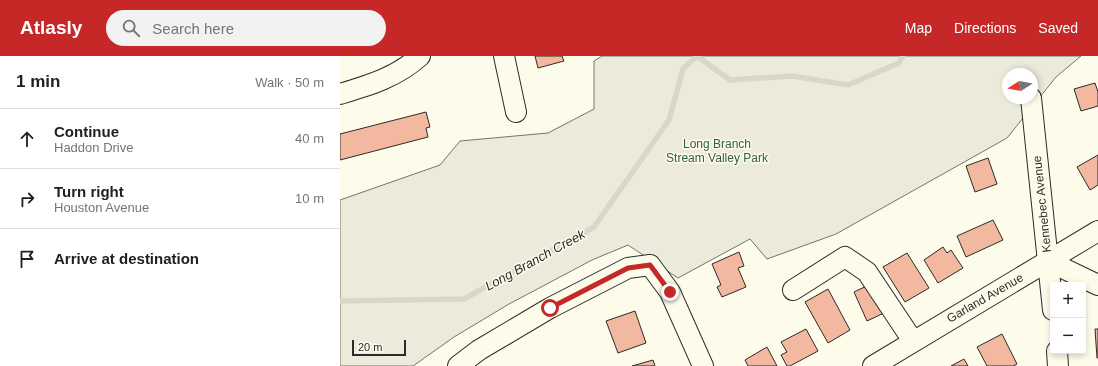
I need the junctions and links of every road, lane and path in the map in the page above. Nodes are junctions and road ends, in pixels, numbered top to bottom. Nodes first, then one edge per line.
1 (420, 56) edge
2 (504, 56) edge
3 (340, 94) edge
4 (1032, 104) edge
5 (516, 112) dead end
6 (1098, 231) edge
7 (1048, 262) junction
8 (1050, 282) edge
9 (1098, 285) edge
10 (793, 290) dead end
11 (913, 341) junction
12 (1057, 354) edge
13 (458, 366) edge
14 (703, 366) edge
15 (873, 366) edge
16 (1058, 366) edge

1 - 3 street
2 - 5 street
4 - 7 street, Kennebec Avenue
6 - 7 street, Garland Avenue
7 - 8 street, Kennebec Avenue
7 - 9 street
7 - 11 street, Garland Avenue
10 - 11 street
11 - 15 street, Garland Avenue
12 - 16 street
13 - 14 street

